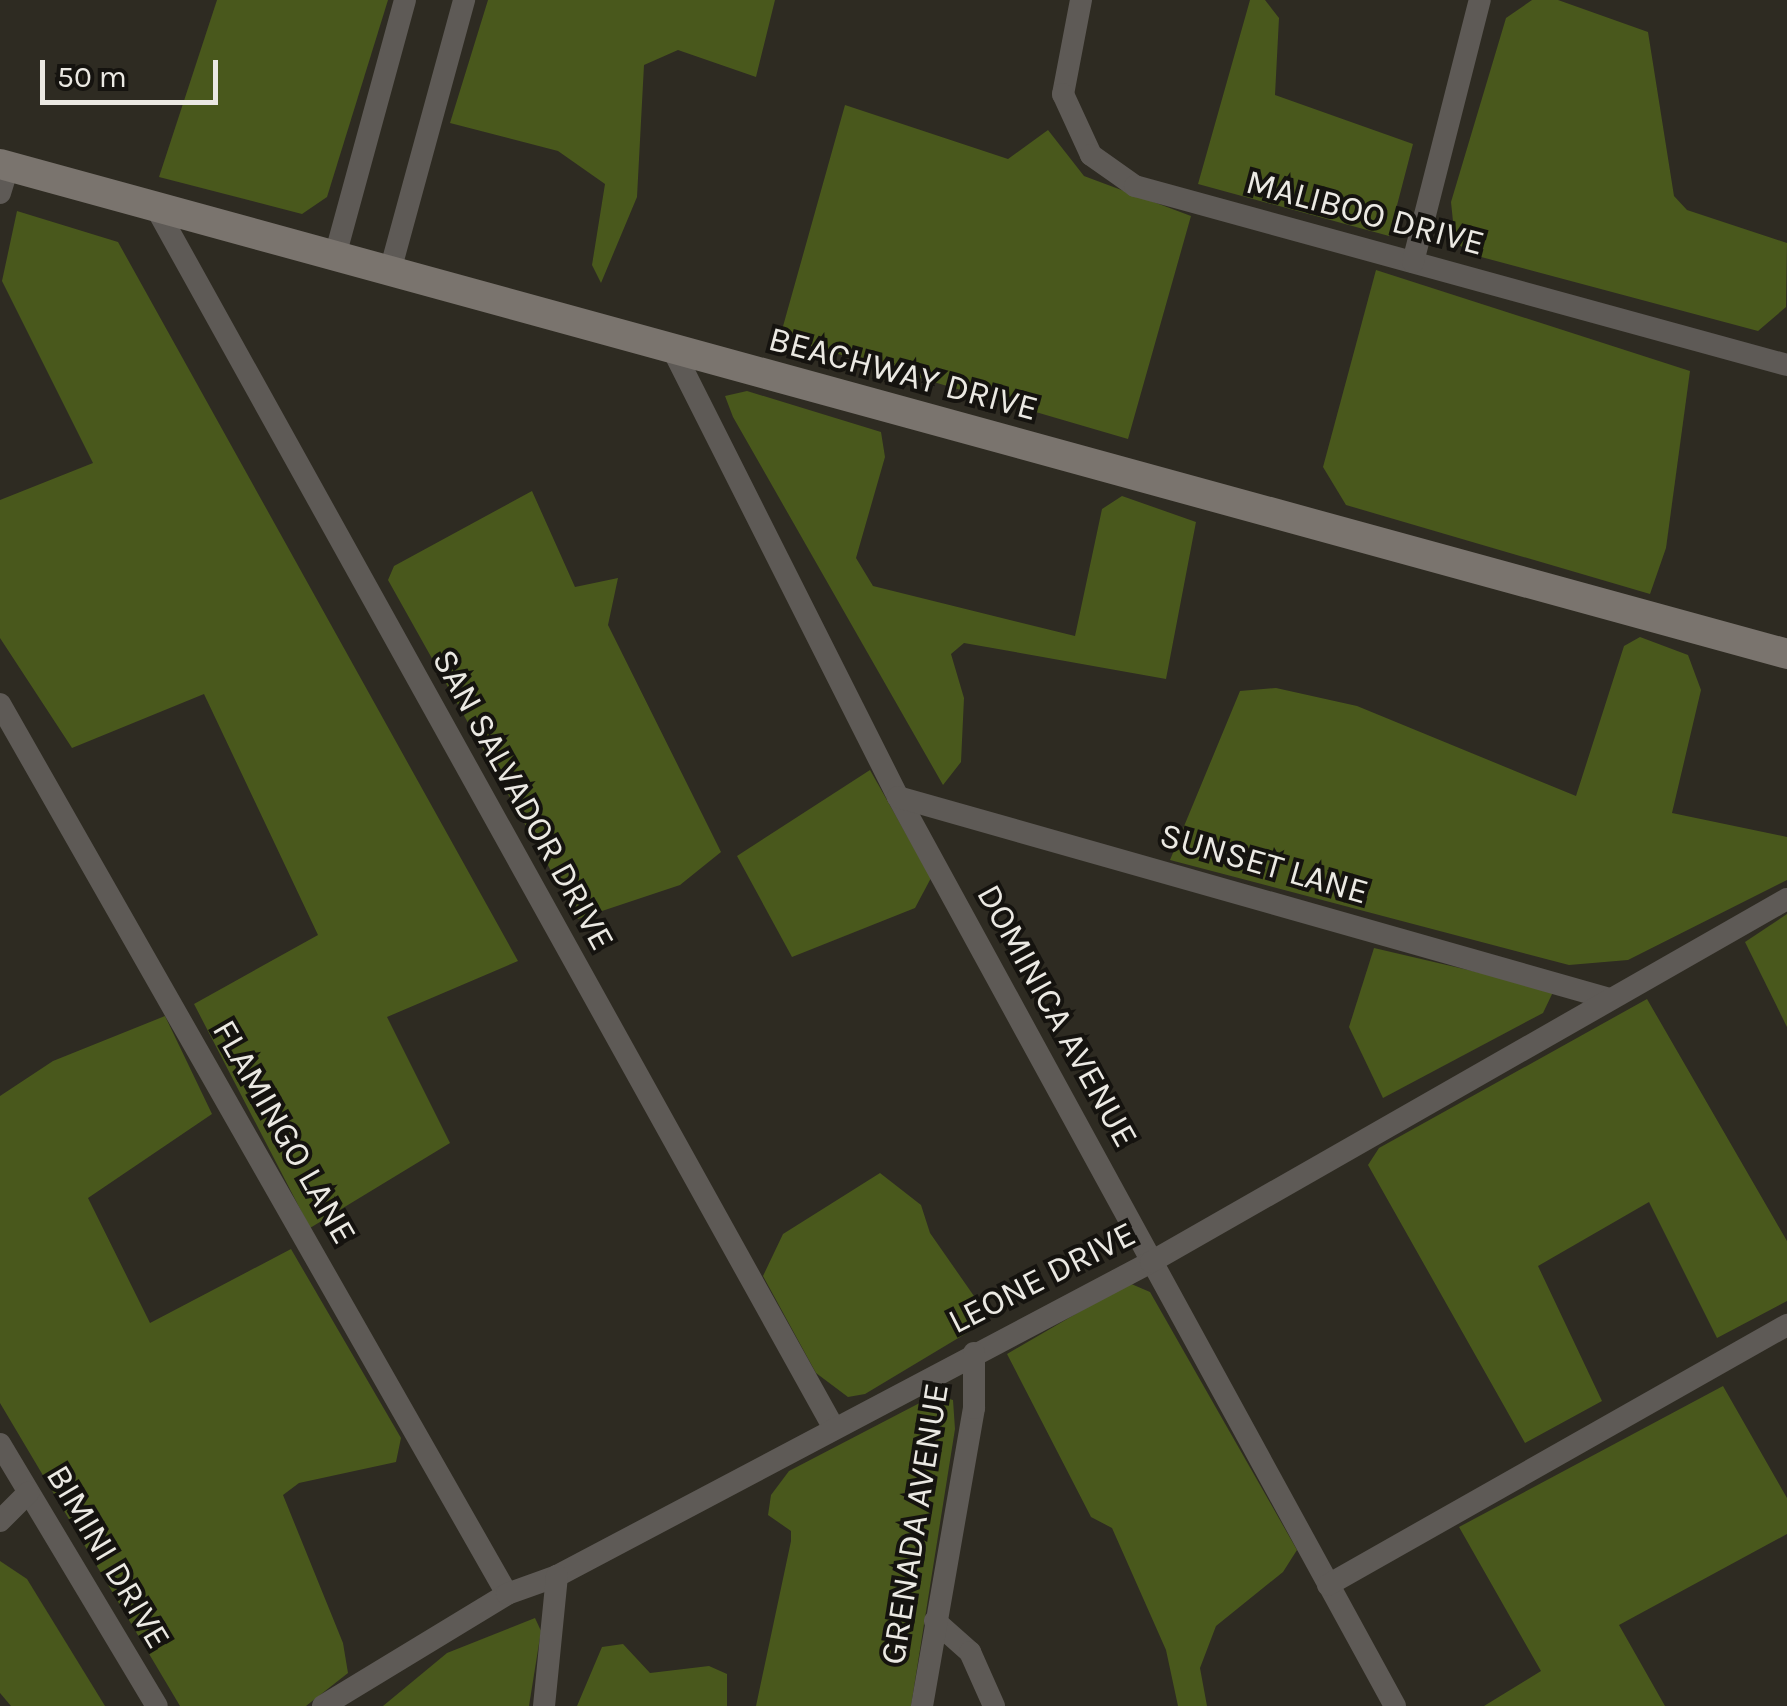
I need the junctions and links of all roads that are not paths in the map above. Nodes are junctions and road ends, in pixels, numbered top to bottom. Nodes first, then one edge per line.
1 (405, 0) edge
2 (464, 0) edge
3 (1081, 0) edge
4 (1480, 0) edge
5 (3, 175) edge
6 (156, 206) junction
7 (335, 256) junction
8 (1413, 262) junction
9 (390, 272) junction
10 (673, 350) junction
11 (1787, 366) edge
12 (1787, 654) edge
13 (0, 704) edge
14 (898, 796) junction
15 (1787, 899) edge
16 (1610, 999) junction
17 (1151, 1262) junction
18 (1787, 1325) edge
19 (974, 1353) junction
20 (832, 1425) junction
21 (0, 1444) edge
22 (28, 1493) junction
23 (0, 1521) edge
24 (557, 1576) junction
25 (1328, 1585) junction
26 (507, 1594) junction
27 (935, 1621) junction
28 (157, 1706) edge
29 (323, 1706) edge
30 (544, 1706) edge
31 (922, 1706) edge
32 (994, 1706) edge
33 (1395, 1706) edge

1 - 7 street
2 - 9 street
3 - 8 street, MALIBOO DRIVE
4 - 8 street
5 - 6 street, BEACHWAY DRIVE
6 - 7 street, BEACHWAY DRIVE
6 - 20 street, SAN SALVADOR DRIVE
7 - 9 street, BEACHWAY DRIVE
8 - 11 street, MALIBOO DRIVE
9 - 10 street, BEACHWAY DRIVE
10 - 12 street, BEACHWAY DRIVE
10 - 14 street, DOMINICA AVENUE
13 - 26 street, FLAMINGO LANE
14 - 16 street, SUNSET LANE
14 - 17 street, DOMINICA AVENUE
15 - 16 street, LEONE DRIVE
16 - 17 street, LEONE DRIVE
17 - 19 street, LEONE DRIVE
17 - 25 street, DOMINICA AVENUE
18 - 25 street
19 - 20 street, LEONE DRIVE
19 - 27 street, GRENADA AVENUE
20 - 24 street, LEONE DRIVE
21 - 22 street, BIMINI DRIVE
22 - 23 street
22 - 28 street, BIMINI DRIVE
24 - 26 street, LEONE DRIVE
24 - 30 street
25 - 33 street, DOMINICA AVENUE
26 - 29 street, LEONE DRIVE
27 - 31 street, GRENADA AVENUE
27 - 32 street

